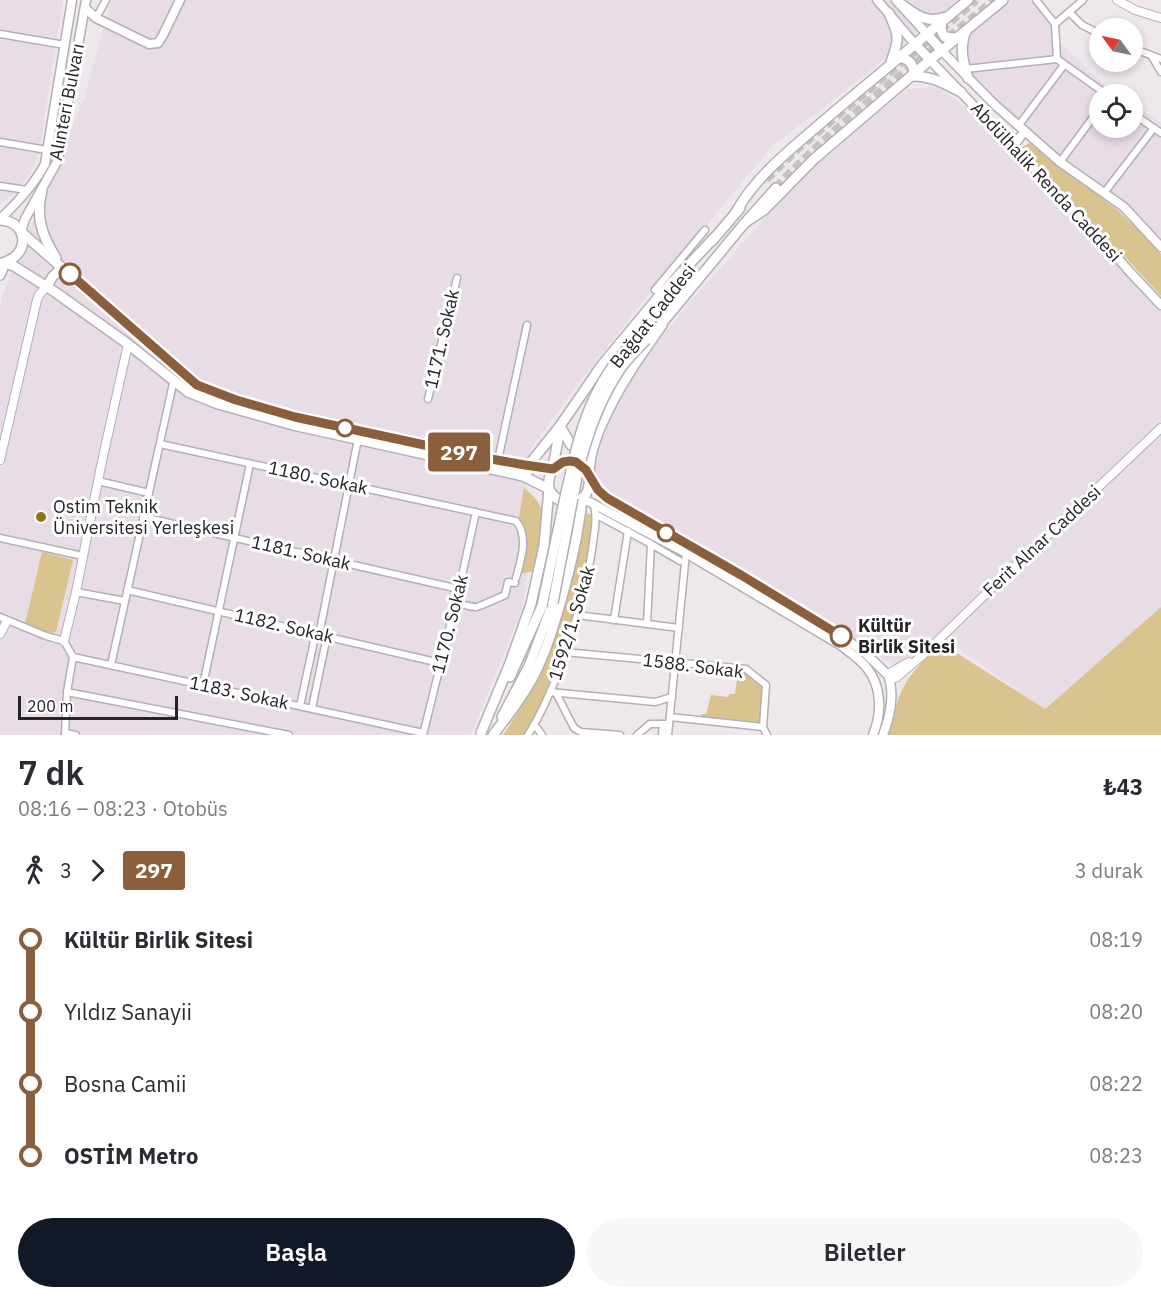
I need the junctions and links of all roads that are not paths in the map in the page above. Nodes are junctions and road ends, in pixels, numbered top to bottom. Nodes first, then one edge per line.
1 (72, 0) edge
2 (106, 0) edge
3 (180, 0) edge
4 (877, 0) edge
5 (968, 0) edge
6 (1003, 0) edge
7 (1036, 0) edge
8 (1083, 0) edge
9 (1117, 0) edge
10 (898, 2) edge
11 (86, 4) edge
12 (1069, 12) junction
13 (889, 13) junction
14 (83, 18) junction
15 (96, 18) junction
16 (1161, 18) edge
17 (945, 19) junction
18 (914, 20) junction
19 (1055, 24) junction
20 (1089, 28) edge
21 (903, 30) junction
22 (966, 30) junction
23 (0, 34) edge
24 (927, 34) junction
25 (957, 38) junction
26 (915, 44) junction
27 (64, 45) junction
28 (942, 51) junction
29 (1143, 52) edge
30 (1150, 54) junction
31 (899, 57) junction
32 (1161, 58) edge
33 (1057, 59) junction
34 (930, 60) junction
35 (890, 64) junction
36 (1064, 65) junction
37 (1161, 72) edge
38 (967, 74) junction
39 (912, 75) junction
40 (1092, 84) edge
41 (961, 92) junction
42 (1143, 120) edge
43 (1089, 123) edge
44 (1022, 128) junction
45 (1154, 128) junction
46 (1161, 133) edge
47 (0, 142) edge
48 (1013, 146) junction
49 (47, 150) junction
50 (1060, 162) junction
51 (766, 179) tunnel mouth
52 (0, 186) edge
53 (776, 188) tunnel mouth
54 (27, 190) junction
55 (42, 190) junction
56 (1104, 193) junction
57 (736, 212) junction
58 (0, 219) edge
59 (746, 222) junction
60 (705, 230) dead end
61 (21, 232) junction
62 (715, 237) junction
63 (1161, 247) edge
64 (2, 263) edge
65 (62, 268) junction
66 (0, 275) edge
67 (457, 278) dead end
68 (47, 286) junction
69 (656, 290) dead end
70 (1161, 305) edge
71 (527, 325) dead end
72 (662, 325) junction
73 (641, 339) junction
74 (128, 344) junction
75 (174, 379) junction
76 (428, 399) dead end
77 (560, 426) junction
78 (1161, 428) edge
79 (358, 439) junction
80 (596, 439) junction
81 (159, 444) junction
82 (0, 460) edge
83 (498, 460) junction
84 (250, 464) junction
85 (528, 466) junction
86 (553, 469) junction
87 (523, 476) junction
88 (589, 476) junction
89 (98, 481) junction
90 (349, 485) junction
91 (549, 489) junction
92 (149, 493) junction
93 (574, 498) junction
94 (594, 505) junction
95 (476, 512) junction
96 (597, 515) junction
97 (143, 517) junction
98 (577, 528) junction
99 (628, 531) junction
100 (0, 538) edge
101 (234, 538) junction
102 (651, 544) junction
103 (544, 546) junction
104 (83, 556) junction
105 (683, 557) junction
106 (334, 560) junction
107 (459, 589) junction
108 (127, 590) junction
109 (76, 592) junction
110 (125, 601) junction
111 (455, 603) junction
112 (219, 611) junction
113 (577, 615) junction
114 (3, 619) edge
115 (614, 620) junction
116 (647, 624) junction
117 (679, 628) junction
118 (0, 634) edge
119 (319, 634) junction
120 (327, 636) junction
121 (64, 641) junction
122 (565, 652) junction
123 (73, 657) junction
124 (440, 663) junction
125 (675, 663) junction
126 (111, 665) junction
127 (888, 677) junction
128 (875, 684) junction
129 (203, 685) junction
130 (67, 692) junction
131 (553, 692) junction
132 (672, 697) junction
133 (300, 706) junction
134 (312, 708) junction
135 (667, 722) junction
136 (533, 727) junction
137 (763, 727) junction
138 (581, 733) edge
139 (65, 734) edge
140 (423, 734) edge
141 (481, 734) edge
142 (76, 735) edge
143 (289, 735) edge
144 (493, 735) edge
145 (528, 735) edge
146 (542, 735) edge
147 (620, 735) edge
148 (637, 735) edge
149 (662, 735) edge
150 (668, 735) edge
151 (767, 735) edge
152 (873, 735) edge
153 (883, 735) edge

1 - 27 main road, Alınteri Bulvarı
2 - 15 street
3 - 15 main road
4 - 13 main road
5 - 17 main road
6 - 22 main road
7 - 19 street
8 - 12 street
9 - 16 street
10 - 17 main road
10 - 18 main road
11 - 14 main road, Alınteri Bulvarı
11 - 15 main road
12 - 19 street
12 - 20 street
13 - 21 main road
13 - 35 main road
14 - 15 main road
14 - 55 main road, Alınteri Bulvarı
17 - 24 main road
17 - 25 main road
18 - 21 main road
18 - 24 main road
19 - 33 street
21 - 26 main road
22 - 25 main road
22 - 38 main road
23 - 27 street
24 - 26 main road
24 - 28 main road
25 - 28 main road
26 - 31 main road
26 - 34 main road
27 - 49 main road, Alınteri Bulvarı
28 - 34 main road
28 - 38 main road, Abdülhalik Renda Caddesi
29 - 30 street
30 - 32 street
30 - 37 street
31 - 35 main road
31 - 39 main road
33 - 36 street
33 - 38 street
34 - 39 main road
34 - 41 main road, Abdülhalik Renda Caddesi
35 - 57 main road
36 - 40 street
36 - 44 street
38 - 44 main road, Abdülhalik Renda Caddesi
39 - 41 main road
39 - 59 main road
41 - 48 main road, Abdülhalik Renda Caddesi
42 - 45 street
43 - 50 street
44 - 48 main road
44 - 50 main road, Abdülhalik Renda Caddesi
45 - 46 street
45 - 56 street
47 - 49 street
48 - 70 main road, Abdülhalik Renda Caddesi
49 - 54 main road, Alınteri Bulvarı
50 - 56 main road, Abdülhalik Renda Caddesi
51 - 57 main road, Bağdat Caddesi
52 - 54 street
53 - 59 main road, Bağdat Caddesi
54 - 58 main road, Alınteri Bulvarı
55 - 61 main road, Alınteri Bulvarı
55 - 65 main road
56 - 63 main road, Abdülhalik Renda Caddesi
57 - 62 main road, Bağdat Caddesi
58 - 61 main road
59 - 72 main road, Bağdat Caddesi
60 - 69 street
61 - 64 main road
61 - 65 main road
62 - 73 main road, Bağdat Caddesi
62 - 77 main road
64 - 66 main road
64 - 68 main road
65 - 68 main road
65 - 83 main road
67 - 76 street, 1171. Sokak
68 - 74 main road
68 - 82 street
71 - 83 street
72 - 73 main road, Bağdat Caddesi
72 - 80 main road
73 - 93 main road, Bağdat Caddesi, bridge
74 - 75 main road
74 - 89 street
75 - 79 main road
75 - 81 street
77 - 80 main road
77 - 85 main road
77 - 86 main road
78 - 127 street, Ferit Alnar Caddesi
79 - 87 main road
79 - 90 street
80 - 88 main road
81 - 84 street, 1180. Sokak
81 - 92 street
83 - 85 main road
84 - 90 street, 1180. Sokak
84 - 101 street
85 - 86 main road
85 - 87 main road
86 - 88 main road
86 - 91 main road
87 - 91 main road
88 - 93 main road
88 - 127 main road
89 - 92 street
89 - 104 street
90 - 95 street, 1180. Sokak
90 - 106 street
91 - 93 main road
91 - 103 main road
92 - 97 street
93 - 94 main road
93 - 98 main road
93 - 141 main road, bridge
93 - 144 main road, bridge
94 - 96 street, 1592/1. Sokak
94 - 105 main road
95 - 107 street, 1170. Sokak
95 - 111 street, 1180. Sokak
96 - 99 street
96 - 113 street, 1592/1. Sokak
97 - 101 street, 1181. Sokak
97 - 108 street
98 - 103 main road
98 - 144 main road
99 - 102 street
99 - 115 street
100 - 104 street
101 - 106 street, 1181. Sokak
101 - 112 street
102 - 105 street
102 - 116 street
103 - 141 main road
104 - 109 street
105 - 117 street
105 - 128 main road
106 - 107 street, 1181. Sokak
106 - 119 street
107 - 111 street, 1170. Sokak
108 - 110 street
108 - 112 street, 1182. Sokak
109 - 110 street
109 - 121 street
110 - 126 street
111 - 124 street, 1170. Sokak
112 - 119 street, 1182. Sokak
112 - 129 street
113 - 115 street
113 - 122 street, 1592/1. Sokak
114 - 118 street
114 - 121 street
115 - 116 street
116 - 117 street
117 - 125 street
119 - 120 street, 1182. Sokak
119 - 133 street
120 - 124 street, 1182. Sokak
120 - 134 street
121 - 123 street
122 - 125 street, 1588. Sokak
122 - 131 street, 1592/1. Sokak
123 - 126 street, 1183. Sokak
123 - 130 street
124 - 140 street, 1170. Sokak
125 - 132 street
125 - 137 street, 1588. Sokak
126 - 129 street, 1183. Sokak
127 - 128 main road
127 - 128 main road
127 - 153 main road
128 - 152 main road
129 - 133 street, 1183. Sokak
130 - 139 street
130 - 143 street
131 - 132 street
131 - 136 street, 1592/1. Sokak
131 - 138 street
132 - 135 street
133 - 134 street, 1183. Sokak
134 - 140 street, 1183. Sokak
135 - 137 street
135 - 148 street
135 - 149 street
135 - 150 street
136 - 145 street, 1592/1. Sokak
136 - 146 street
137 - 151 street
138 - 147 street
139 - 142 street

